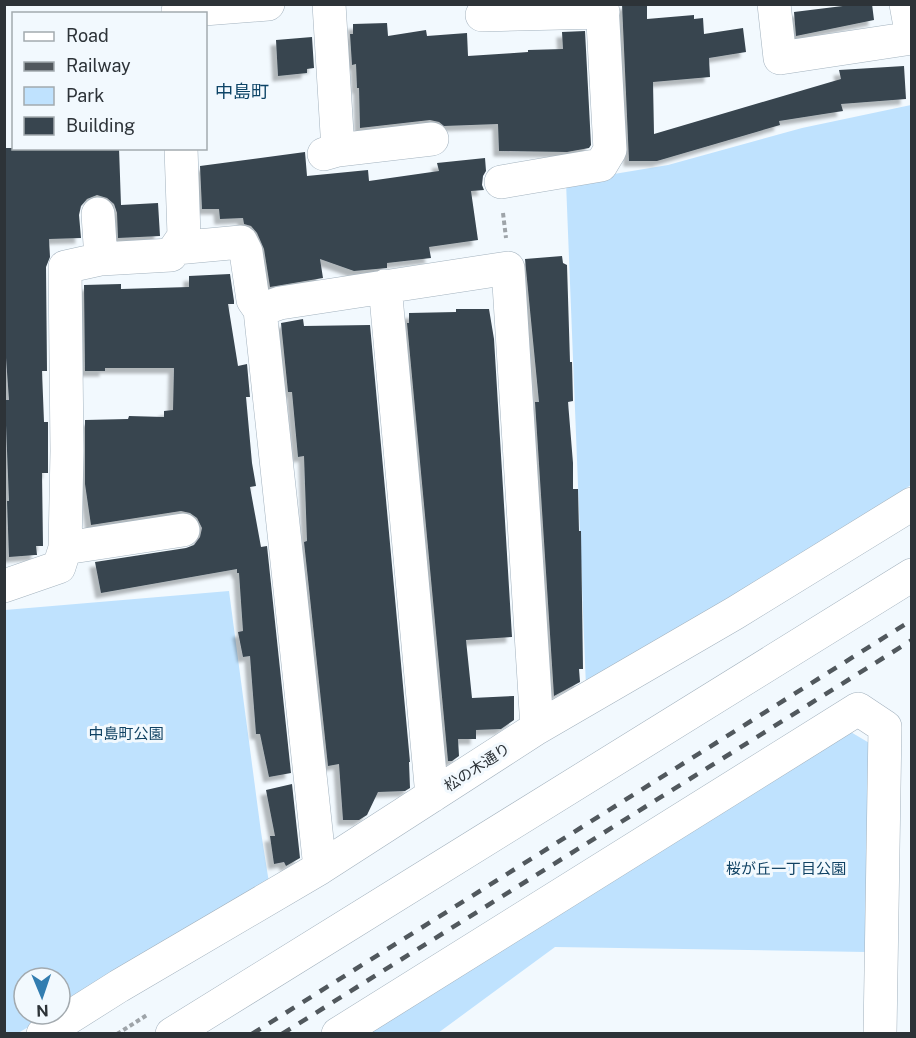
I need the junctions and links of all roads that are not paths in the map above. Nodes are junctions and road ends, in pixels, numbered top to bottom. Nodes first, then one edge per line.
1 (268, 4) edge
2 (329, 4) edge
3 (774, 4) edge
4 (906, 4) edge
5 (602, 8) edge
6 (178, 10) edge
7 (482, 15) dead end
8 (912, 37) edge
9 (432, 139) dead end
10 (181, 150) edge
11 (501, 182) road end
12 (98, 214) dead end
13 (176, 248) junction
14 (101, 259) junction
15 (385, 286) junction
16 (260, 310) junction
17 (912, 504) edge
18 (183, 530) dead end
19 (65, 548) junction
20 (912, 575) edge
21 (4, 586) edge
22 (537, 728) junction
23 (432, 796) junction
24 (320, 868) junction
25 (44, 1034) edge
26 (172, 1034) edge
27 (338, 1034) edge
28 (880, 1034) edge

1 - 6 street
2 - 9 street
3 - 8 street
4 - 8 street
5 - 7 street
5 - 11 street
10 - 13 street
12 - 14 street
13 - 14 street
13 - 16 street
14 - 19 street
15 - 16 street
15 - 22 street
15 - 23 street
16 - 24 street
17 - 22 street, 松の木通り
18 - 19 street
19 - 21 street
20 - 26 street
22 - 23 street, 松の木通り
23 - 24 street, 松の木通り
24 - 25 street, 松の木通り
27 - 28 street

